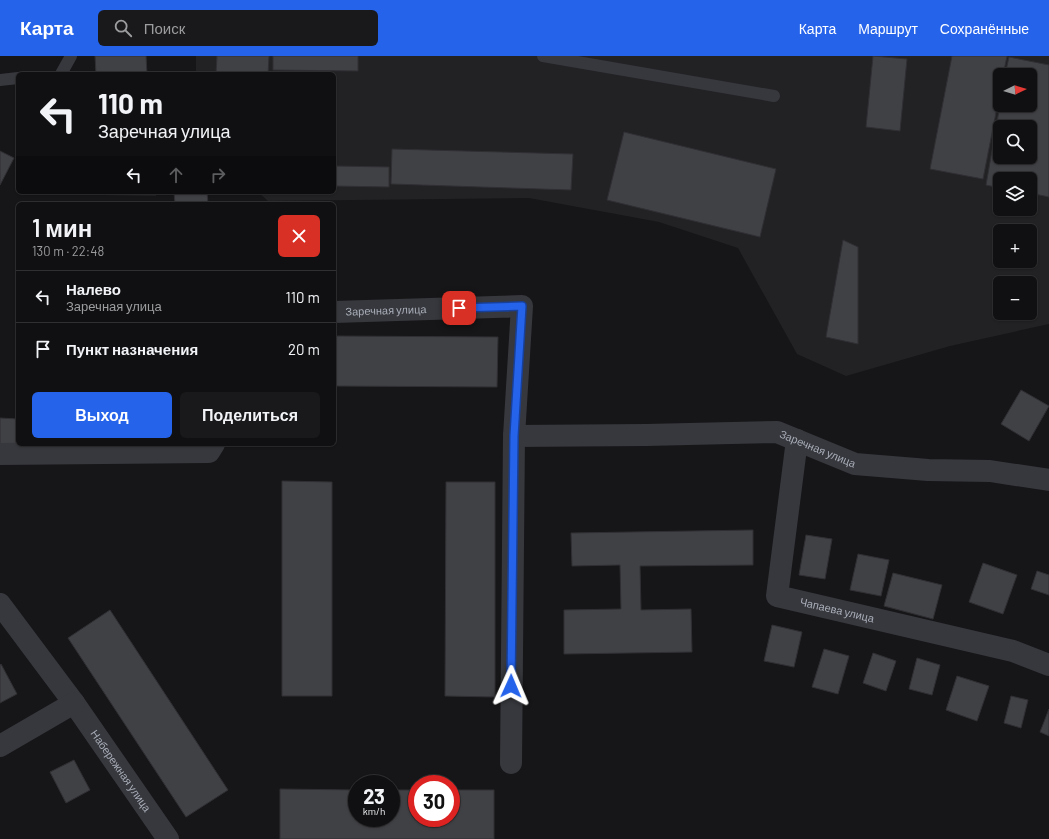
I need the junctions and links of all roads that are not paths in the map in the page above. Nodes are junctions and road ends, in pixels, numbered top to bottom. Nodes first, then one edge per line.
1 (71, 56) edge
2 (543, 56) edge
3 (62, 72) edge
4 (16, 78) edge
5 (0, 80) edge
6 (774, 96) dead end
7 (336, 312) edge
8 (514, 436) junction
9 (797, 440) junction
10 (213, 446) edge
11 (0, 454) edge
12 (1049, 480) edge
13 (0, 604) edge
14 (1049, 664) edge
15 (74, 703) junction
16 (0, 746) edge
17 (511, 763) dead end
18 (168, 839) edge

1 - 3 lane
2 - 6 lane
4 - 5 lane
7 - 8 street, Заречная улица
8 - 9 street, Заречная улица
8 - 17 street, Заречная улица
9 - 12 street, Заречная улица
9 - 14 street, Чапаева улица
10 - 11 street
13 - 15 street, Набережная улица
15 - 16 street
15 - 18 street, Набережная улица

